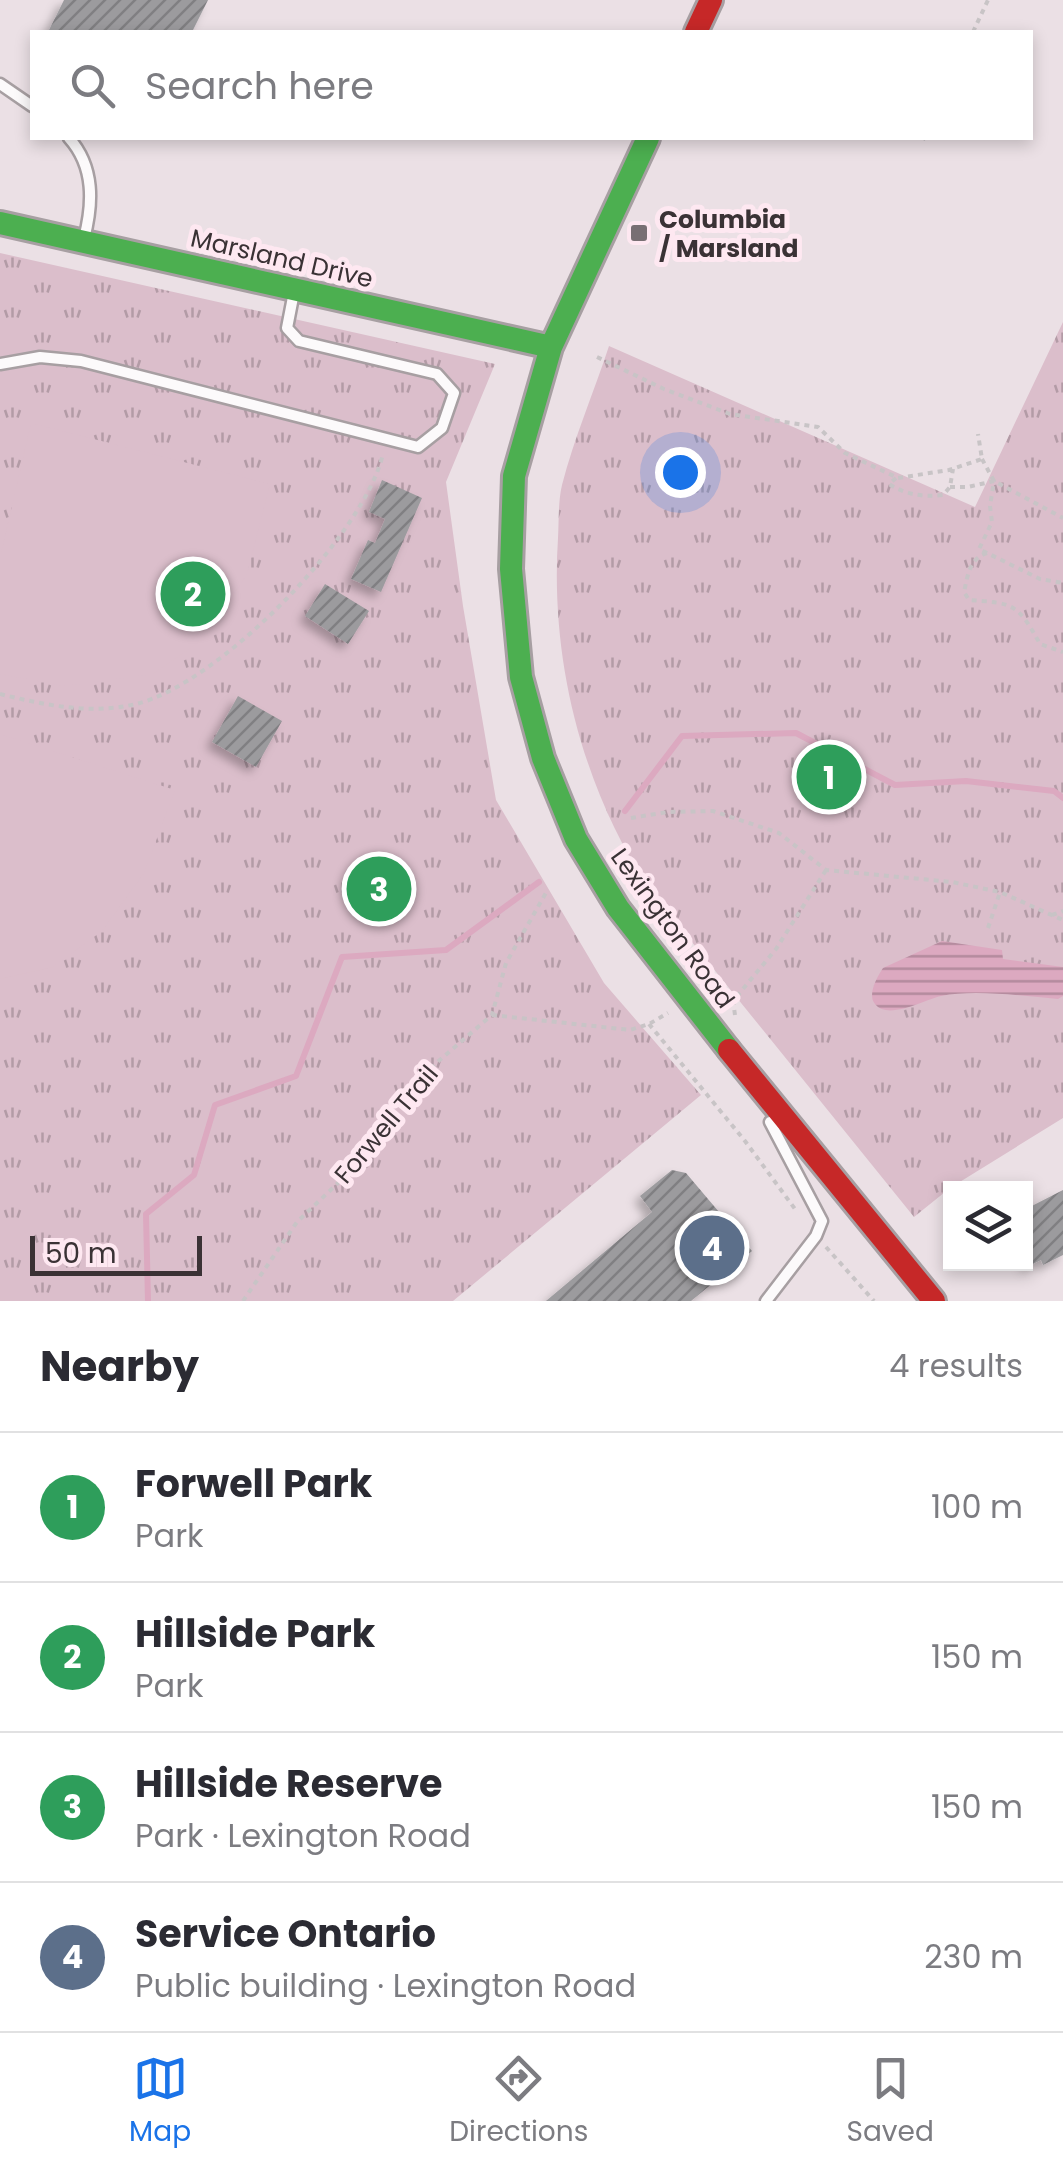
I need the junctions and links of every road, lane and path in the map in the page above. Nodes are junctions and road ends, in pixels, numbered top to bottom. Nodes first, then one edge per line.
1 (711, 0) edge
2 (988, 0) edge
3 (697, 30) edge
4 (974, 30) edge
5 (0, 84) edge
6 (30, 105) edge
7 (70, 140) edge
8 (647, 140) edge
9 (0, 222) edge
10 (84, 240) junction
11 (295, 289) junction
12 (551, 347) junction
13 (597, 357) dead end
14 (0, 364) edge
15 (978, 434) dead end
16 (386, 439) junction
17 (982, 459) junction
18 (953, 469) junction
19 (898, 478) junction
20 (994, 481) junction
21 (950, 486) junction
22 (1063, 518) edge
23 (987, 552) junction
24 (1063, 583) edge
25 (1063, 652) edge
26 (0, 694) edge
27 (631, 818) dead end
28 (826, 870) junction
29 (546, 891) dead end
30 (1000, 892) junction
31 (1063, 911) edge
32 (1052, 915) junction
33 (1063, 920) edge
34 (988, 928) dead end
35 (689, 1000) junction
36 (492, 1016) junction
37 (735, 1016) dead end
38 (649, 1024) junction
39 (740, 1063) junction
40 (816, 1236) junction
41 (243, 1301) edge
42 (766, 1301) edge
43 (874, 1301) edge
44 (934, 1301) edge

1 - 3 main road
2 - 4 path
5 - 6 lane
7 - 10 lane
8 - 12 main road, Lexington Road
9 - 10 main road, Marsland Drive
10 - 11 main road, Marsland Drive
11 - 12 main road, Marsland Drive
11 - 16 lane
12 - 35 main road, Lexington Road
13 - 19 path
14 - 16 lane
15 - 17 path
16 - 26 path
17 - 18 path
17 - 20 path
18 - 19 path
18 - 21 path
19 - 21 path
20 - 21 path
20 - 22 path
20 - 23 path
23 - 24 path
23 - 25 path
27 - 28 path
28 - 30 path
28 - 37 path
29 - 36 path
30 - 32 path
30 - 34 path
31 - 32 path
32 - 33 path
35 - 38 path
35 - 39 main road, Lexington Road
36 - 38 path
36 - 41 path, Forwell Trail
38 - 40 path
39 - 40 lane
39 - 44 main road, Lexington Road
40 - 42 lane
40 - 43 path

